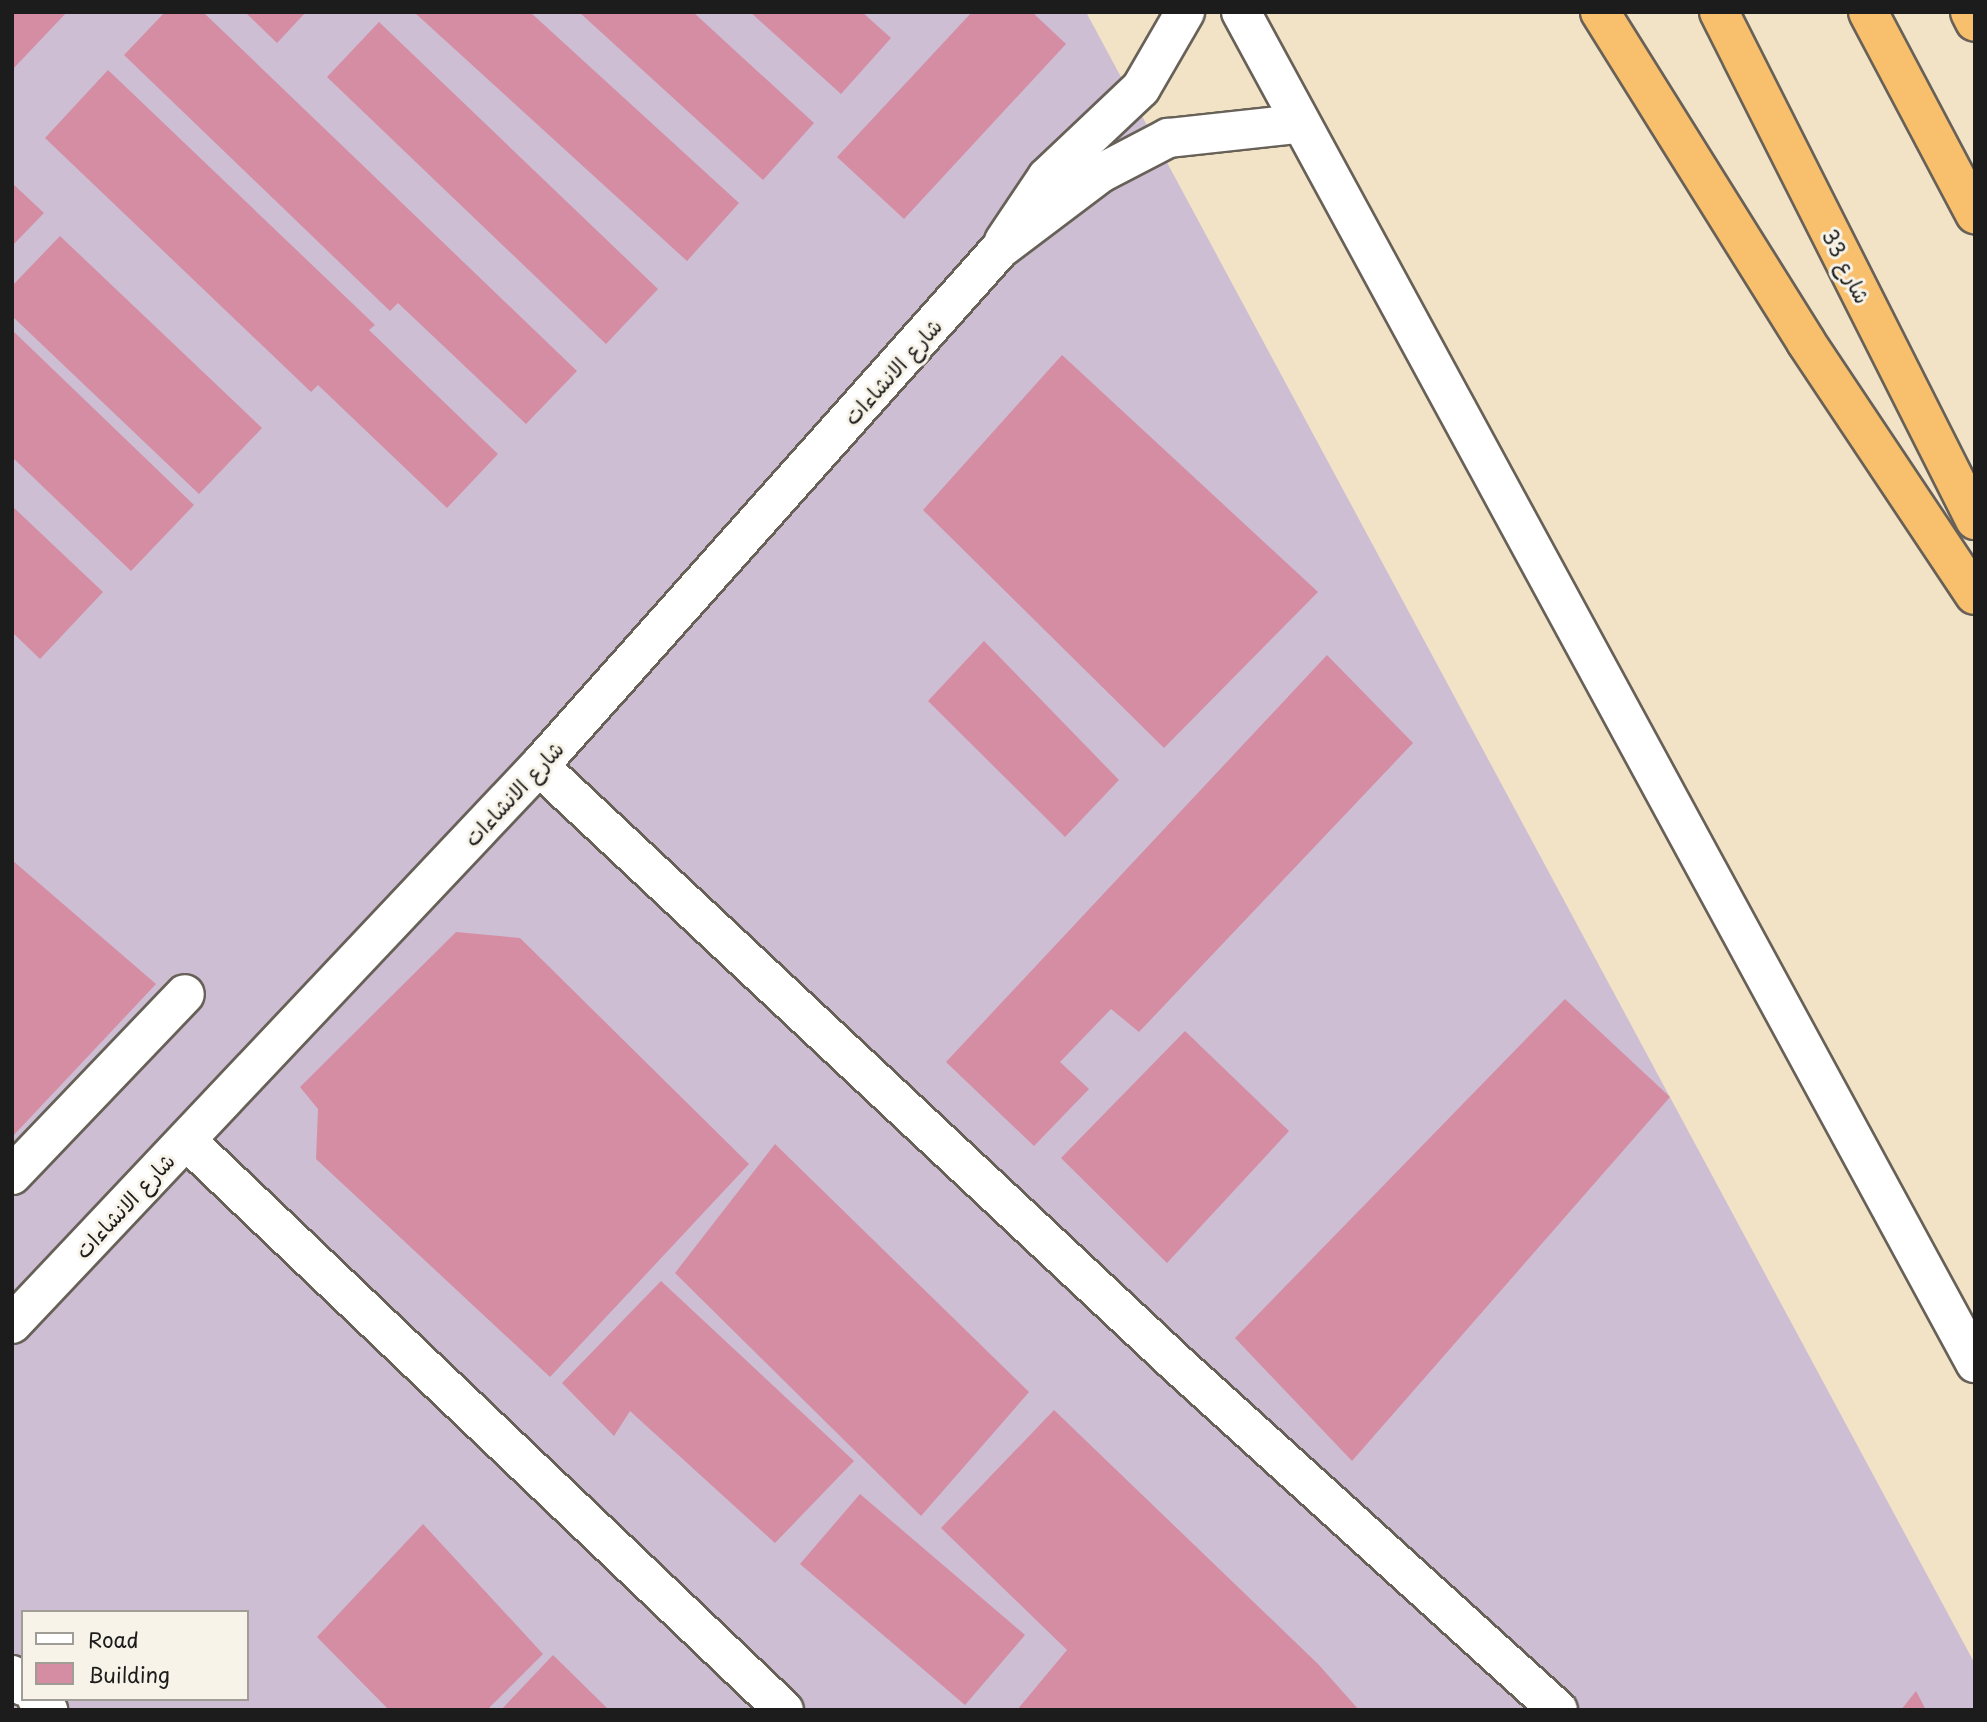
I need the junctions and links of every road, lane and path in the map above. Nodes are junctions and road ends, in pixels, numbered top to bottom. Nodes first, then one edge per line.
1 (1185, 12) edge
2 (1241, 12) edge
3 (1600, 12) edge
4 (1719, 12) edge
5 (1868, 12) edge
6 (1970, 12) edge
7 (1975, 22) edge
8 (1297, 124) junction
9 (1975, 214) edge
10 (1000, 249) junction
11 (1975, 520) edge
12 (1975, 595) edge
13 (539, 766) junction
14 (185, 994) dead end
15 (186, 1140) junction
16 (12, 1175) edge
17 (12, 1324) edge
18 (1975, 1363) edge
19 (784, 1710) edge
20 (1558, 1710) edge

1 - 10 street, شارع الانشاءات
2 - 8 street
3 - 12 highway
4 - 11 highway, شارع 33
5 - 9 highway
6 - 7 highway
8 - 10 street, شارع الانشاءات
8 - 18 street
10 - 13 street, شارع الانشاءات
13 - 15 street, شارع الانشاءات
13 - 20 street
14 - 16 street
15 - 17 street, شارع الانشاءات
15 - 19 street

